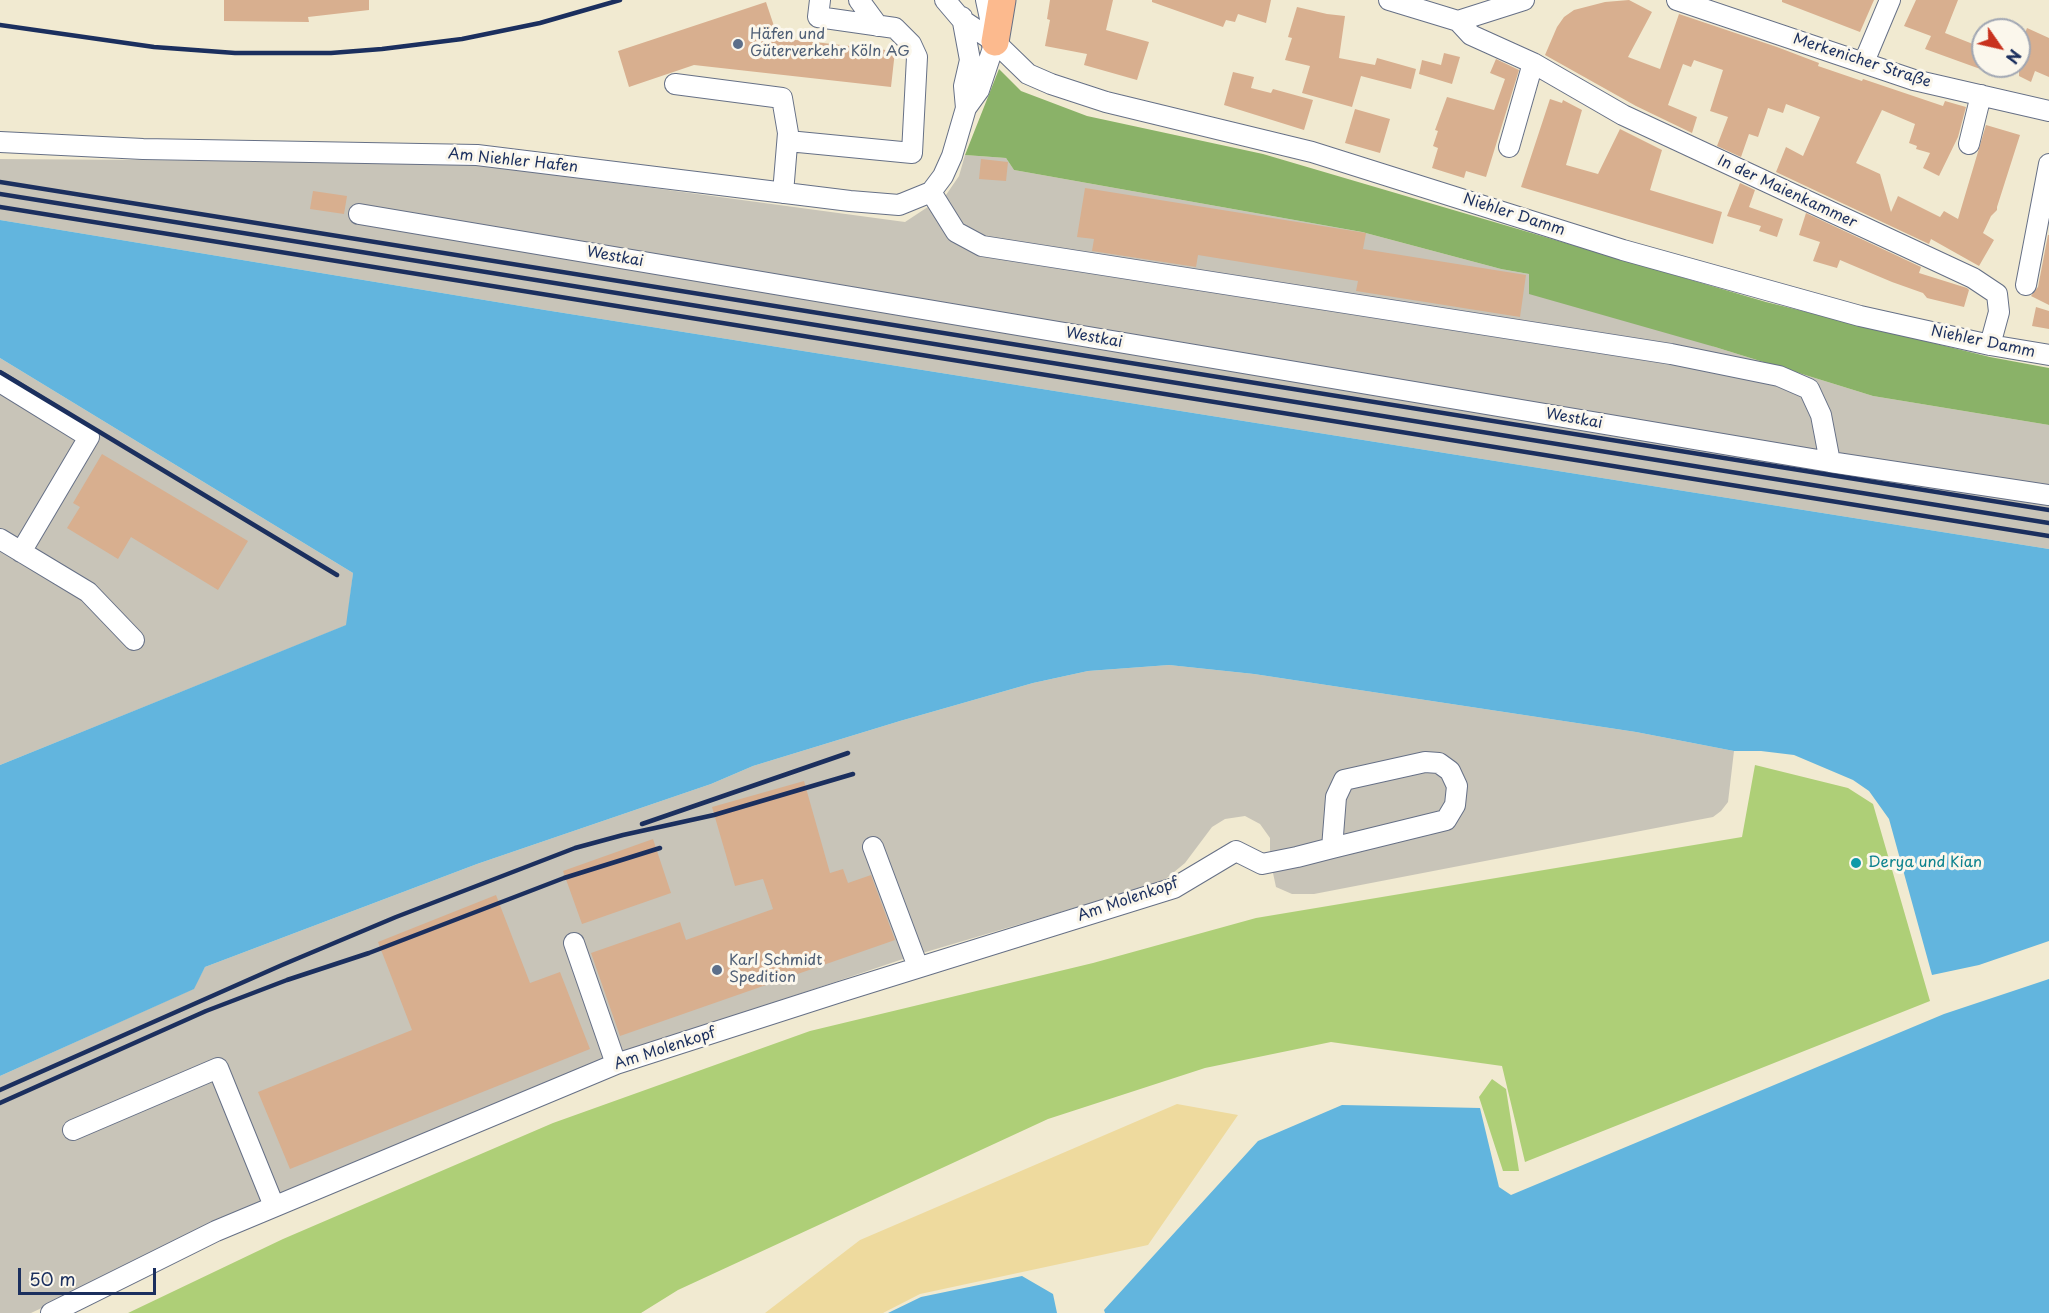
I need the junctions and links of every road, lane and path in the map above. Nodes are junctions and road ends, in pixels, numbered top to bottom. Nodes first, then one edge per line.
1 (820, 0) edge
2 (859, 0) edge
3 (945, 0) edge
4 (962, 0) edge
5 (986, 0) edge
6 (1002, 0) edge
7 (1389, 0) edge
8 (1524, 0) edge
9 (1678, 0) edge
10 (1890, 0) edge
11 (962, 20) junction
12 (1458, 21) junction
13 (878, 26) junction
14 (995, 42) junction
15 (1864, 62) junction
16 (1533, 63) junction
17 (675, 84) dead end
18 (1981, 96) junction
19 (966, 108) junction
20 (2049, 111) edge
21 (788, 141) junction
22 (0, 142) edge
23 (1970, 144) dead end
24 (1509, 147) dead end
25 (2049, 164) edge
26 (931, 192) junction
27 (783, 193) junction
28 (359, 214) dead end
29 (2026, 285) dead end
30 (1990, 345) junction
31 (2049, 355) edge
32 (0, 382) edge
33 (1830, 462) junction
34 (2049, 495) edge
35 (0, 539) edge
36 (21, 552) junction
37 (134, 640) dead end
38 (873, 847) dead end
39 (1332, 848) junction
40 (574, 943) dead end
41 (918, 967) junction
42 (616, 1064) junction
43 (73, 1130) dead end
44 (274, 1206) junction
45 (51, 1313) edge

1 - 13 street
2 - 13 street
3 - 11 street, Niehler Damm
4 - 11 street
5 - 14 street
6 - 14 highway
7 - 12 street
8 - 12 street
9 - 15 street, Merkenicher Straße
10 - 15 street
11 - 14 street, Niehler Damm
11 - 19 street
12 - 16 street, In der Maienkammer
13 - 21 street
14 - 19 street
14 - 30 street, Niehler Damm
15 - 18 street, Merkenicher Straße
16 - 24 street
16 - 30 street, In der Maienkammer
17 - 21 street
18 - 20 street, Merkenicher Straße
18 - 23 street
19 - 26 street
21 - 27 street
22 - 27 street, Am Niehler Hafen
25 - 29 street
26 - 27 street, Am Niehler Hafen
26 - 33 street
28 - 33 street, Westkai
30 - 31 street, Niehler Damm
32 - 36 street
33 - 34 street, Westkai
35 - 36 street
36 - 37 street
38 - 41 street
39 - 39 street
39 - 41 street, Am Molenkopf
40 - 42 street
41 - 42 street, Am Molenkopf
42 - 44 street, Am Molenkopf
43 - 44 street
44 - 45 street, Am Molenkopf

